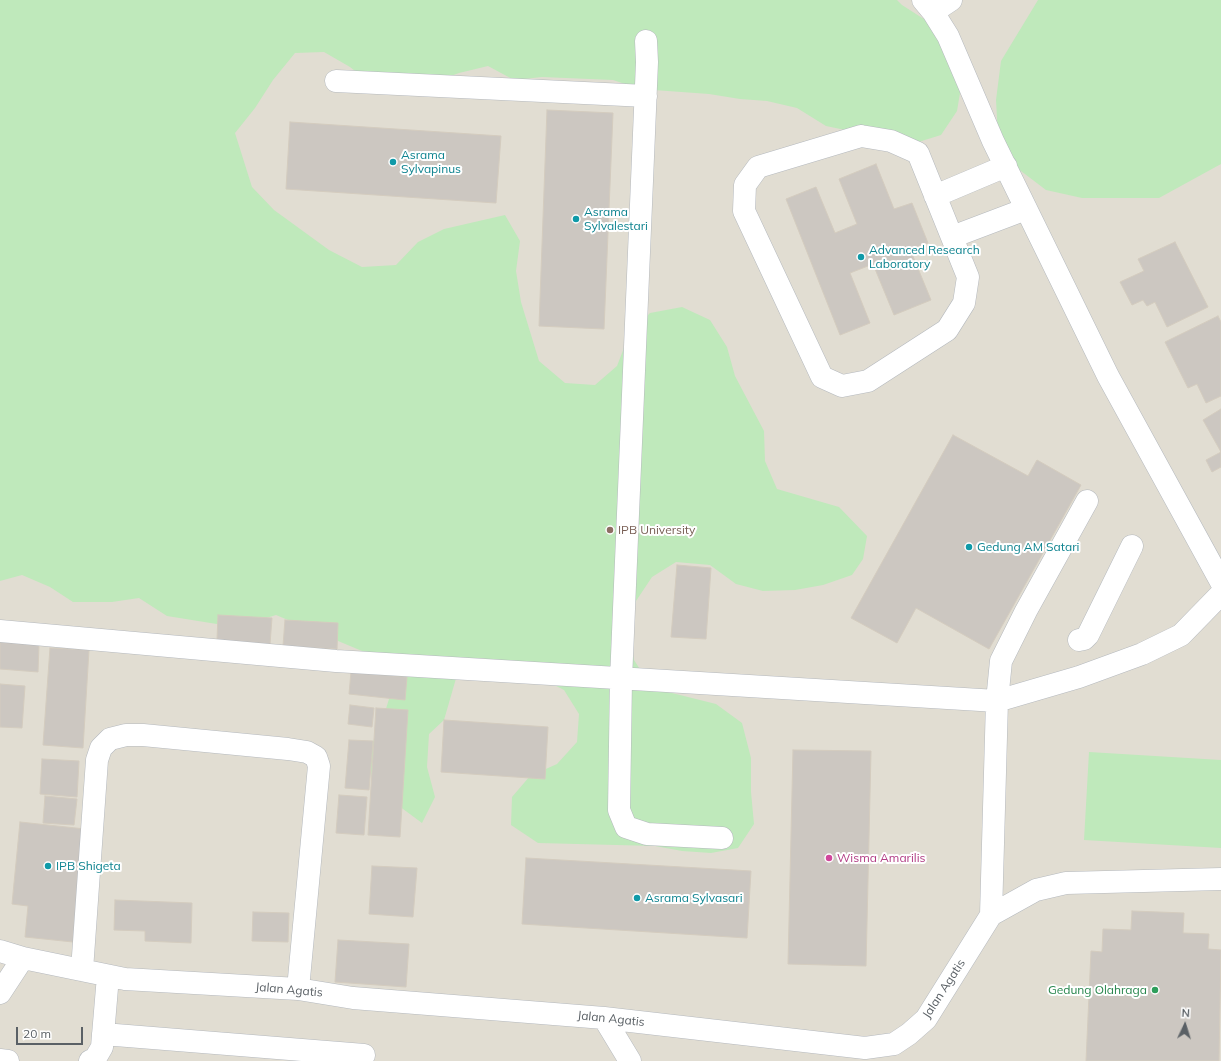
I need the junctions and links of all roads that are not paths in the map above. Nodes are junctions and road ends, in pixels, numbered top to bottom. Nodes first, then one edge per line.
1 (936, 4) edge
2 (646, 41) dead end
3 (336, 81) dead end
4 (646, 96) junction
5 (1006, 166) junction
6 (935, 196) junction
7 (1026, 209) junction
8 (952, 237) junction
9 (1087, 501) dead end
10 (1132, 546) dead end
11 (1221, 582) edge
12 (1221, 594) edge
13 (0, 631) edge
14 (1079, 640) dead end
15 (621, 680) junction
16 (997, 702) junction
17 (722, 838) dead end
18 (1221, 879) edge
19 (991, 916) junction
20 (0, 951) edge
21 (23, 958) junction
22 (82, 970) junction
23 (108, 976) junction
24 (298, 989) junction
25 (0, 993) edge
26 (604, 1018) junction
27 (103, 1034) junction
28 (364, 1055) dead end
29 (0, 1060) edge
30 (8, 1061) edge
31 (90, 1061) edge
32 (630, 1061) edge

1 - 5 lane
2 - 4 lane
3 - 4 lane
4 - 15 lane
5 - 6 lane
5 - 7 lane
6 - 8 lane
6 - 8 lane
7 - 8 lane
7 - 11 lane
9 - 16 lane
10 - 14 lane
12 - 16 lane
13 - 15 lane
15 - 16 lane
15 - 17 lane
16 - 19 lane
18 - 19 lane, Jalan Agatis
19 - 26 lane, Jalan Agatis
20 - 21 lane, Jalan Agatis
21 - 22 lane, Jalan Agatis
21 - 25 lane
22 - 23 lane, Jalan Agatis
22 - 24 lane
23 - 24 lane, Jalan Agatis
23 - 27 lane
24 - 26 lane, Jalan Agatis
26 - 32 lane
27 - 28 lane
27 - 31 lane
29 - 30 lane

